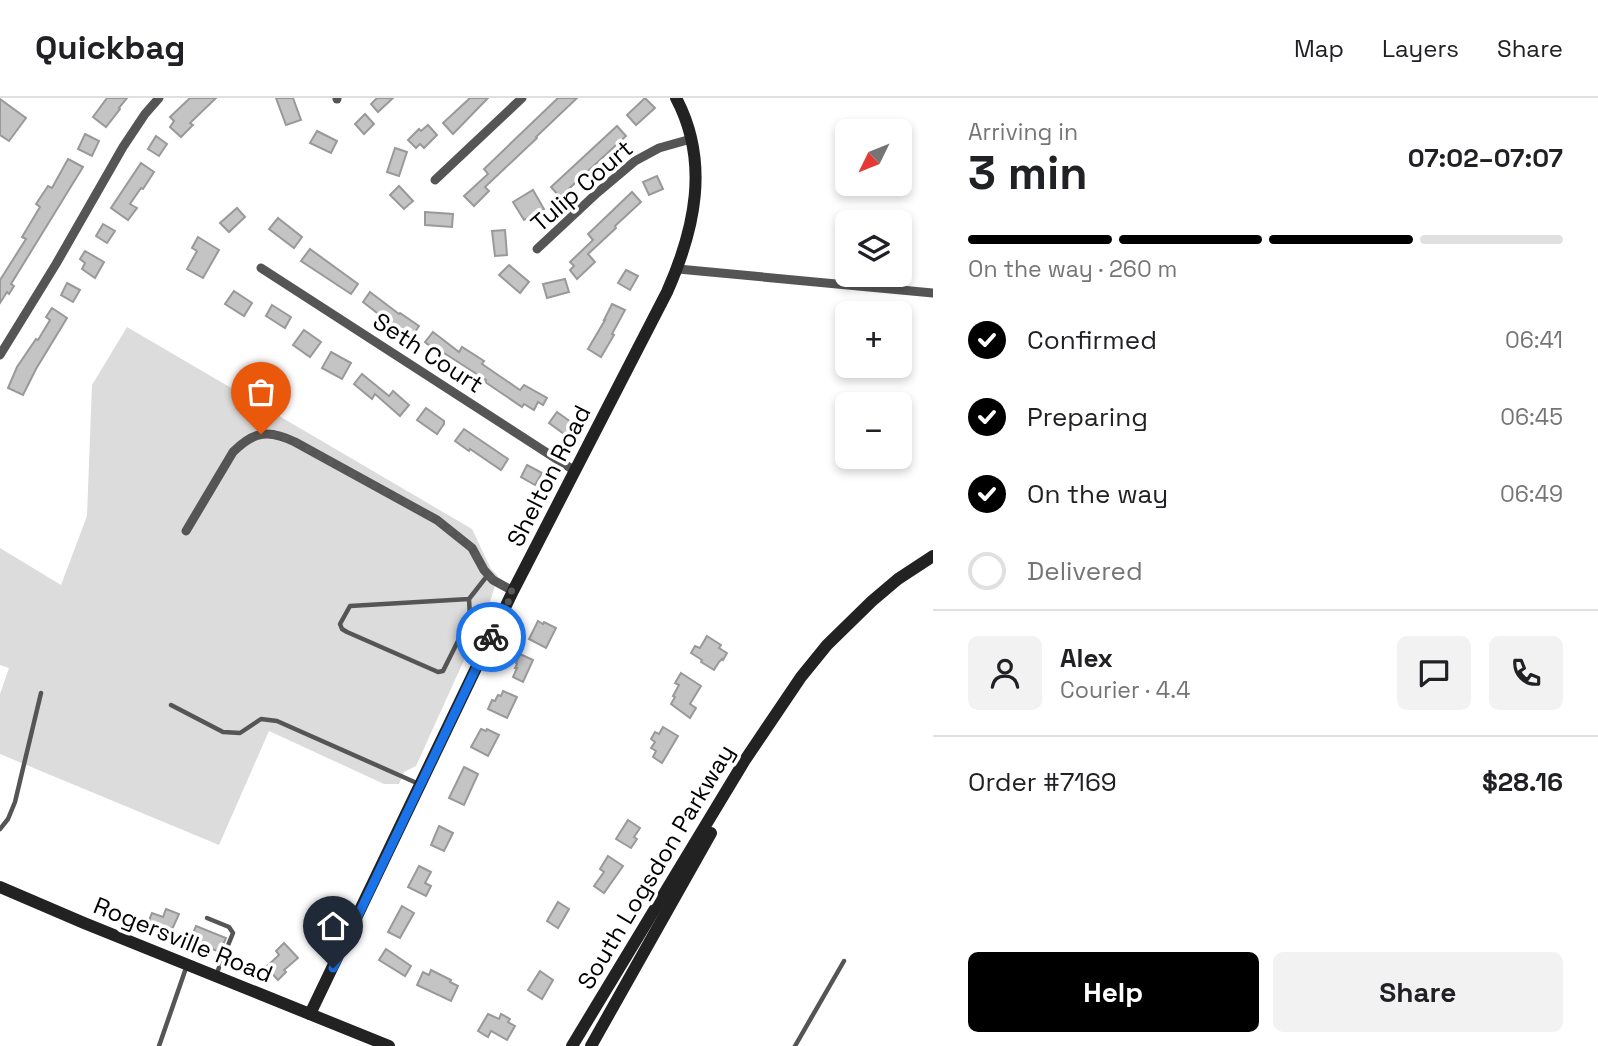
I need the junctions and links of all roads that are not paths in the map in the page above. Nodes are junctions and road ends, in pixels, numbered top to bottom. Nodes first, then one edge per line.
1 (159, 98) edge
2 (522, 98) edge
3 (676, 98) edge
4 (691, 139) junction
5 (435, 180) dead end
6 (537, 249) dead end
7 (261, 268) dead end
8 (678, 269) junction
9 (933, 293) edge
10 (0, 355) edge
11 (575, 471) junction
12 (186, 531) dead end
13 (933, 556) edge
14 (488, 575) junction
15 (513, 592) junction
16 (469, 599) junction
17 (41, 693) dead end
18 (171, 705) dead end
19 (779, 710) junction
20 (420, 785) junction
21 (0, 829) edge
22 (0, 887) edge
23 (207, 918) dead end
24 (844, 961) dead end
25 (187, 964) junction
26 (216, 976) junction
27 (310, 1014) junction
28 (159, 1046) edge
29 (389, 1046) edge
30 (572, 1046) edge
31 (591, 1046) edge
32 (795, 1046) edge

1 - 10 street
2 - 5 street
3 - 4 street, Shelton Road
4 - 6 street, Tulip Court
4 - 8 street, Shelton Road
7 - 11 street, Seth Court
8 - 9 street
8 - 11 street, Shelton Road
11 - 15 street, Shelton Road
12 - 14 street
13 - 19 street, South Logsdon Parkway
14 - 15 street
14 - 16 lane
15 - 20 street, Shelton Road
16 - 16 lane
17 - 21 lane
18 - 20 lane
19 - 30 street, South Logsdon Parkway
19 - 31 street, South Logsdon Parkway
20 - 27 street, Shelton Road
22 - 25 street, Rogersville Road
23 - 26 lane
24 - 32 lane
25 - 26 street, Rogersville Road
25 - 28 lane
26 - 27 street, Rogersville Road
27 - 29 street, Rogersville Road

